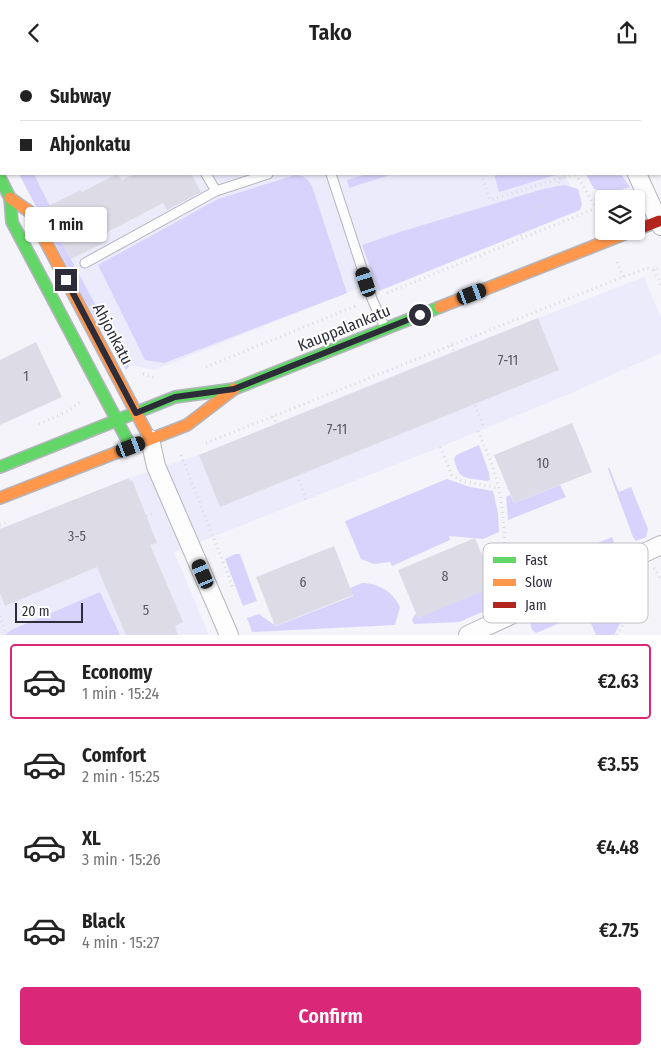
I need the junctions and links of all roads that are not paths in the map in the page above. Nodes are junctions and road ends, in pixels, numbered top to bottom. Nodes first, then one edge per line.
1 (207, 175) edge
2 (265, 175) edge
3 (331, 175) edge
4 (637, 175) edge
5 (0, 178) edge
6 (216, 191) junction
7 (10, 198) junction
8 (660, 223) edge
9 (645, 227) edge
10 (609, 240) edge
11 (85, 263) dead end
12 (385, 328) junction
13 (234, 389) junction
14 (136, 413) junction
15 (117, 421) junction
16 (150, 439) junction
17 (131, 447) junction
18 (155, 463) junction
19 (0, 467) edge
20 (0, 498) edge
21 (661, 545) edge
22 (648, 551) edge
23 (494, 623) edge
24 (229, 635) edge
25 (468, 635) edge

1 - 6 lane
2 - 6 lane
3 - 12 lane
4 - 8 street
5 - 7 main road, Ahjonkatu
6 - 11 lane
7 - 14 main road, Ahjonkatu
7 - 15 main road, Ahjonkatu
8 - 9 main road
10 - 12 main road, Kauppalankatu
12 - 13 main road, Kauppalankatu
13 - 14 main road, Kauppalankatu
13 - 16 main road, Kauppalankatu
14 - 15 main road, Kauppalankatu
14 - 16 main road, Ahjonkatu
15 - 17 main road, Ahjonkatu
15 - 19 main road, Kauppalankatu
16 - 17 main road, Kauppalankatu
16 - 18 street
17 - 18 street
17 - 20 main road, Kauppalankatu
18 - 24 street
21 - 22 street
23 - 25 street

